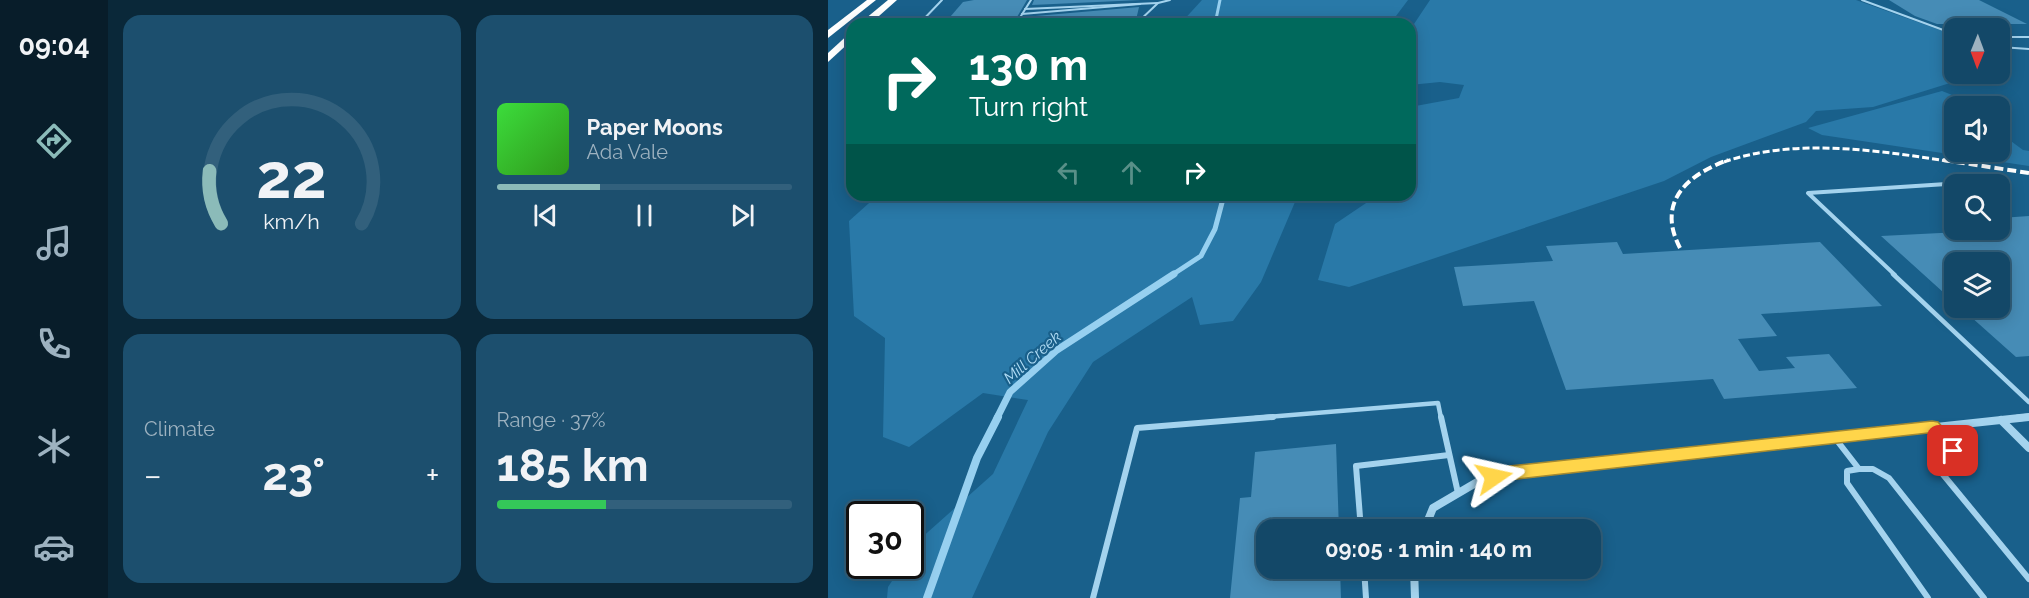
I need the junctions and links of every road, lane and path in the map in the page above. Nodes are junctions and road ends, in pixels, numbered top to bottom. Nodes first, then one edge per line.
1 (866, 0) edge
2 (872, 0) edge
3 (893, 0) edge
4 (902, 0) edge
5 (942, 0) edge
6 (1031, 0) edge
7 (1170, 0) edge
8 (1862, 0) edge
9 (1158, 3) junction
10 (1143, 4) junction
11 (1026, 9) junction
12 (855, 12) junction
13 (1023, 14) junction
14 (848, 18) edge
15 (871, 18) edge
16 (872, 18) edge
17 (925, 18) edge
18 (1020, 18) edge
19 (1142, 18) edge
20 (846, 20) edge
21 (1944, 30) edge
22 (828, 35) edge
23 (2010, 37) edge
24 (2029, 37) edge
25 (846, 40) edge
26 (2010, 48) edge
27 (2029, 50) edge
28 (828, 59) edge
29 (1944, 184) edge
30 (2029, 402) edge
31 (2029, 417) edge
32 (2001, 420) junction
33 (1932, 427) junction
34 (1835, 437) junction
35 (2029, 448) edge
36 (1449, 455) junction
37 (1859, 469) junction
38 (1458, 493) junction
39 (1360, 519) edge
40 (1428, 519) edge
41 (1365, 579) edge
42 (1414, 579) edge
43 (2029, 579) edge
44 (1093, 598) edge
45 (1366, 598) edge
46 (1415, 598) edge
47 (1928, 598) edge
48 (1984, 598) edge

1 - 12 highway
2 - 12 highway
3 - 15 highway
4 - 16 highway
5 - 17 lane
6 - 11 lane
7 - 9 lane
8 - 21 lane
9 - 10 lane
9 - 19 lane
10 - 11 lane
10 - 13 lane
11 - 13 lane
12 - 14 highway
13 - 18 lane
20 - 22 highway
23 - 24 lane
25 - 28 highway
26 - 27 lane
29 - 30 lane
31 - 32 street
32 - 33 street
32 - 35 street
33 - 34 street
33 - 43 lane
34 - 37 lane
34 - 38 street
36 - 38 lane
36 - 39 lane
36 - 44 lane
37 - 47 lane
37 - 48 lane
38 - 40 street
41 - 45 lane
42 - 46 street

